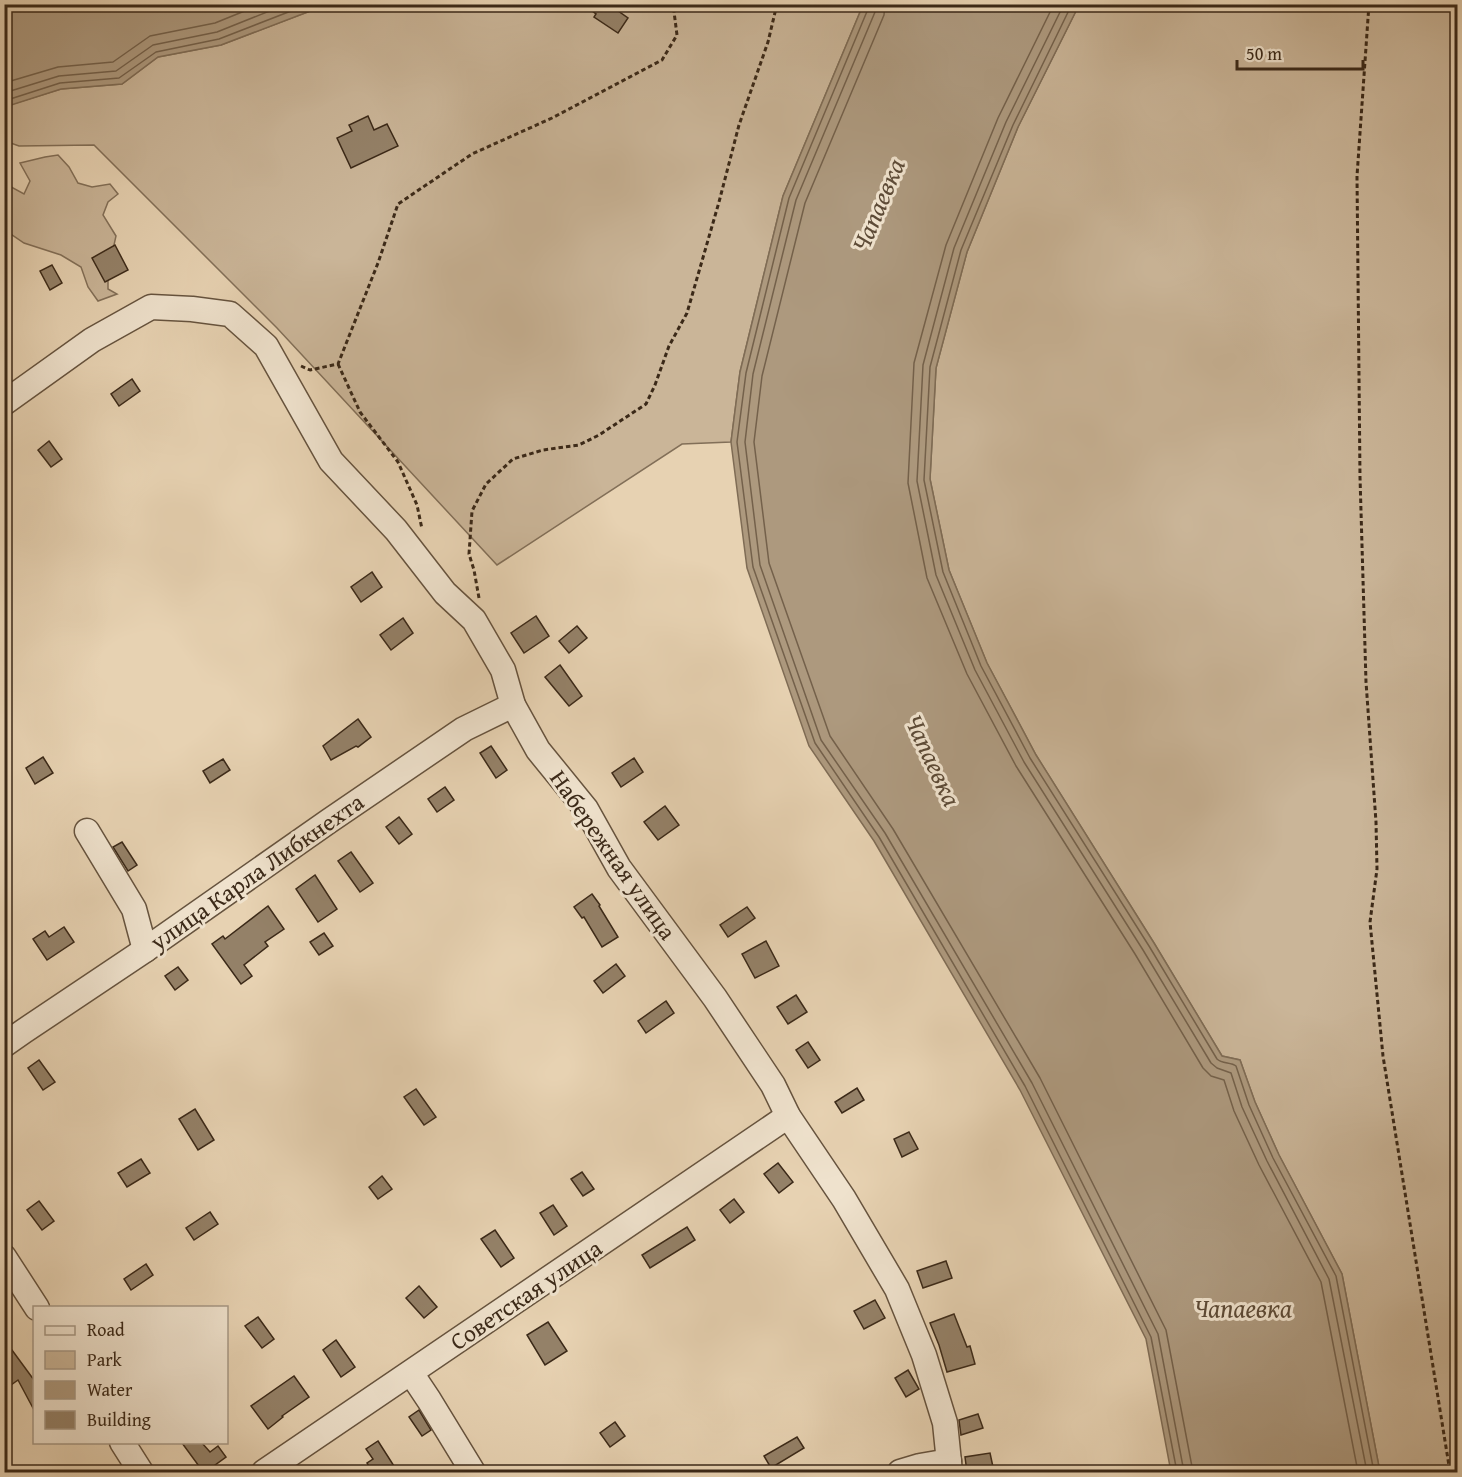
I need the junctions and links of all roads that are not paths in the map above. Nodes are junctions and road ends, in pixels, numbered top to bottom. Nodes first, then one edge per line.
1 (4, 403) edge
2 (513, 705) junction
3 (87, 831) dead end
4 (145, 950) junction
5 (4, 1045) edge
6 (788, 1116) junction
7 (4, 1257) edge
8 (36, 1306) edge
9 (411, 1373) junction
10 (123, 1444) edge
11 (950, 1467) edge
12 (141, 1473) edge
13 (264, 1473) edge
14 (473, 1473) edge
15 (900, 1473) edge

1 - 2 street, Набережная улица
2 - 4 street, улица Карла Либкнехта
2 - 6 street, Набережная улица
3 - 4 street
4 - 5 street, улица Карла Либкнехта
6 - 9 street, Советская улица
6 - 11 street, Набережная улица
7 - 8 street
9 - 13 street, Советская улица
9 - 14 street
10 - 12 street
11 - 15 street

